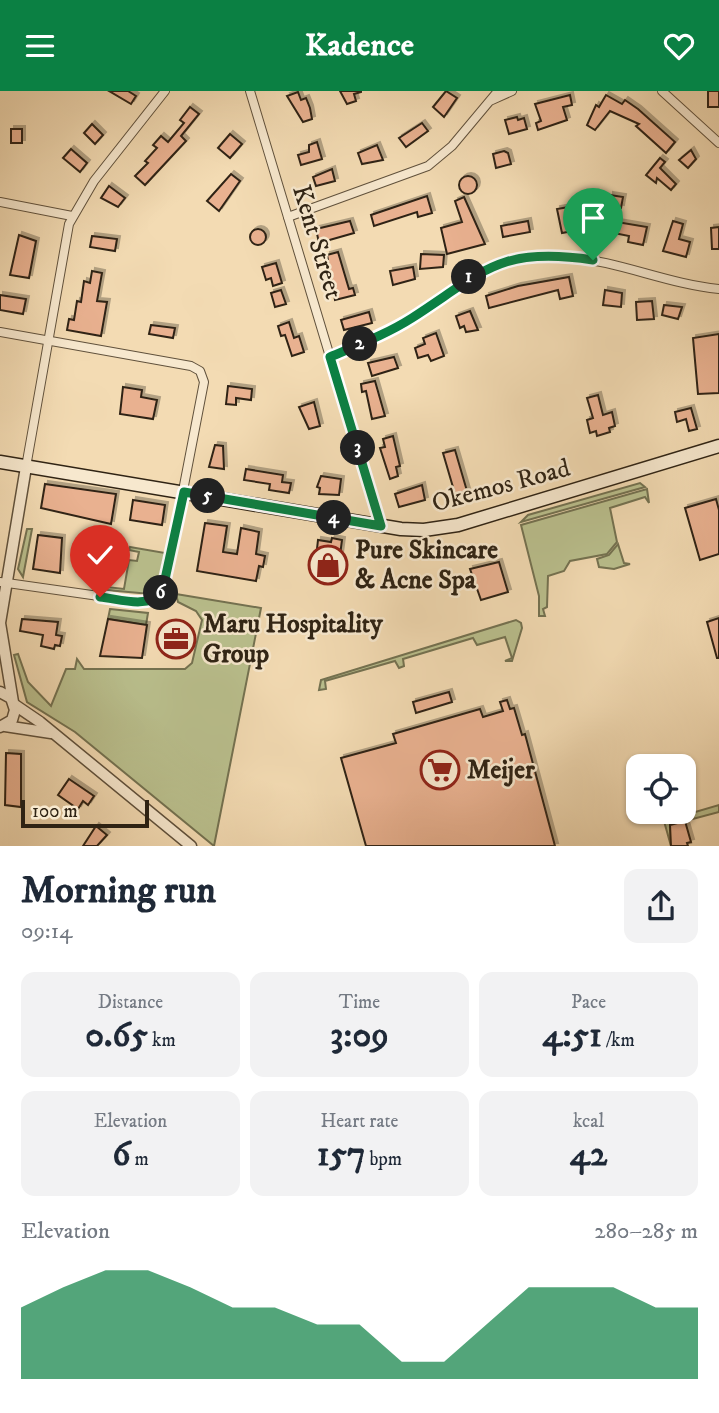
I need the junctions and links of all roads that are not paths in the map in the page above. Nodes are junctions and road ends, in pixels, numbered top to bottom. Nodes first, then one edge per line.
1 (165, 91) edge
2 (250, 91) edge
3 (498, 91) edge
4 (512, 91) edge
5 (662, 91) edge
6 (489, 101) junction
7 (719, 143) edge
8 (0, 202) edge
9 (72, 216) junction
10 (288, 216) junction
11 (719, 289) edge
12 (0, 332) edge
13 (46, 339) junction
14 (330, 357) junction
15 (719, 446) edge
16 (0, 462) edge
17 (26, 467) junction
18 (184, 492) junction
19 (381, 526) junction
20 (3, 583) edge
21 (4, 659) junction
22 (0, 671) edge
23 (0, 692) edge
24 (14, 704) junction
25 (2, 727) edge
26 (51, 733) junction
27 (191, 846) edge

1 - 9 street
2 - 10 street, Kent Street
3 - 6 street
4 - 6 street
5 - 7 street
6 - 10 street
8 - 9 street
9 - 13 street
10 - 14 street, Kent Street
11 - 14 street
12 - 13 street
13 - 17 street
13 - 18 street
14 - 19 street, Kent Street
15 - 19 main road, Okemos Road
16 - 17 main road, Okemos Road
17 - 18 main road, Okemos Road
17 - 20 street
18 - 19 main road, Okemos Road
18 - 20 street
20 - 21 street
21 - 22 street
21 - 24 street
23 - 24 street
24 - 25 street
24 - 26 street
25 - 26 street
26 - 27 street

